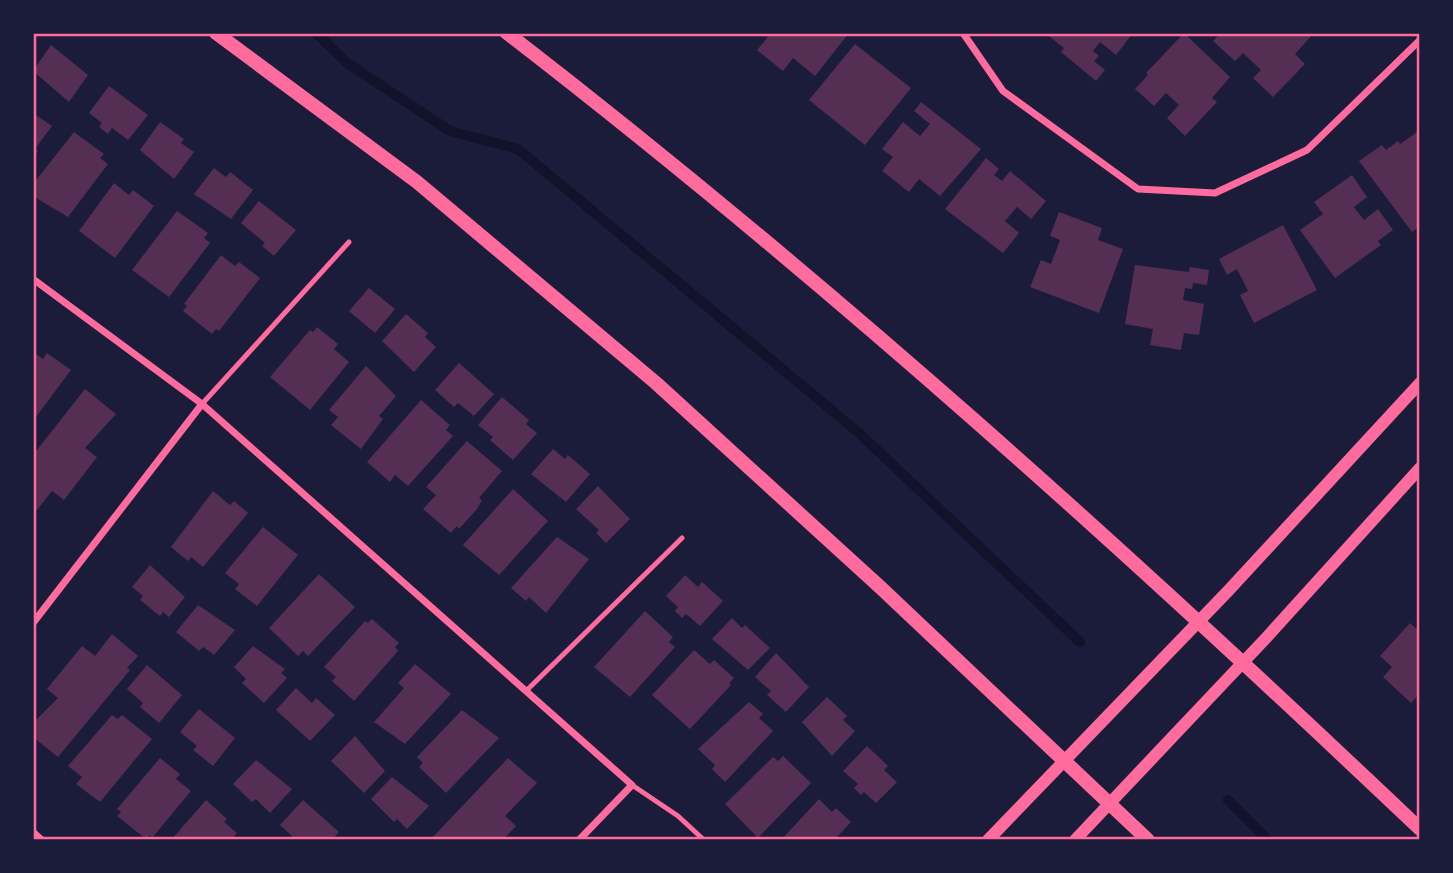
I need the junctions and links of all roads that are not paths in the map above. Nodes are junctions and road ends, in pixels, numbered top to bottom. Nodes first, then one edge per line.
1 (216, 33) edge
2 (507, 33) edge
3 (963, 33) edge
4 (1420, 40) edge
5 (349, 243) dead end
6 (33, 279) edge
7 (1420, 383) edge
8 (202, 404) junction
9 (1420, 468) edge
10 (682, 538) dead end
11 (1198, 621) junction
12 (33, 623) edge
13 (1243, 662) junction
14 (526, 691) junction
15 (1064, 761) junction
16 (632, 785) junction
17 (1110, 804) junction
18 (1420, 830) edge
19 (33, 832) edge
20 (42, 840) edge
21 (579, 840) edge
22 (704, 840) edge
23 (988, 840) edge
24 (1075, 840) edge
25 (1148, 840) edge

1 - 15 main road
2 - 11 main road
3 - 4 street
5 - 8 lane
6 - 8 street
7 - 11 street
8 - 12 street
8 - 14 street
9 - 13 street
10 - 14 lane
11 - 13 main road
11 - 15 street
13 - 17 street
13 - 18 main road
14 - 16 street
15 - 17 main road
15 - 23 street
16 - 21 street
16 - 22 lane
17 - 24 street
17 - 25 main road
19 - 20 street

